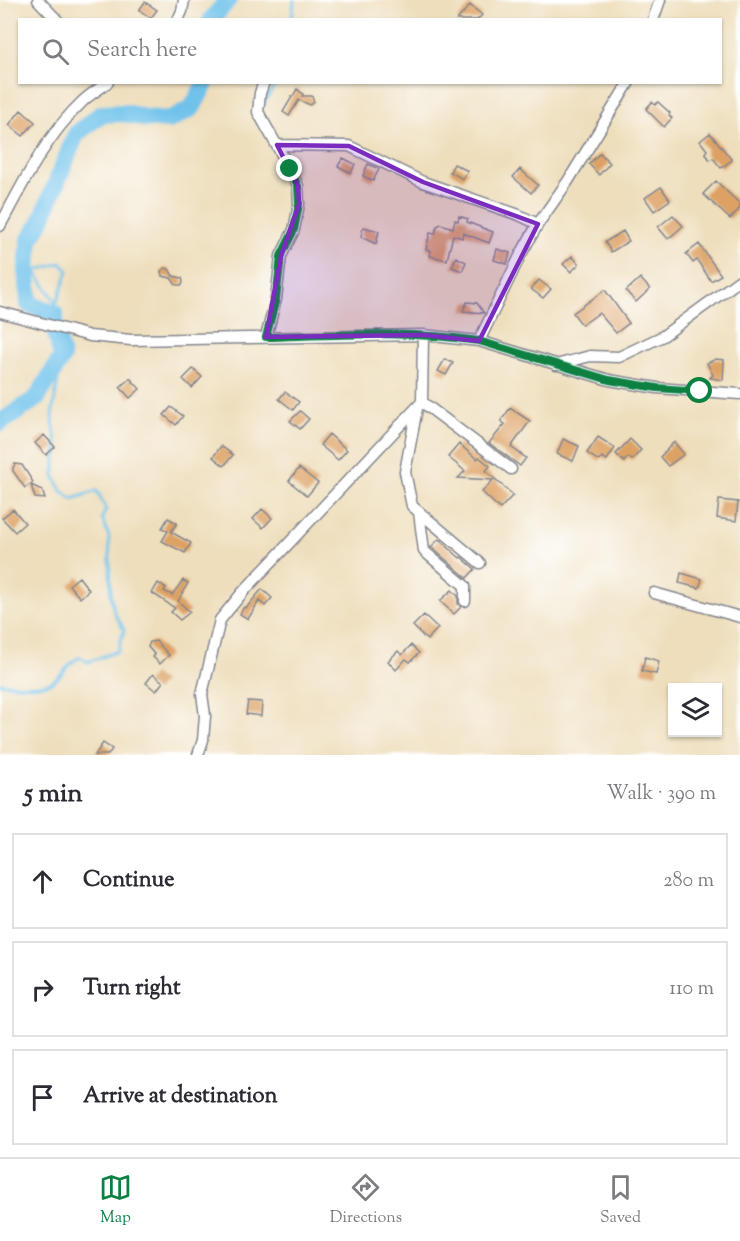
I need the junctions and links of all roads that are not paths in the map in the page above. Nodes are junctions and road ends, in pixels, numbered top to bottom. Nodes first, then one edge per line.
1 (38, 0) edge
2 (184, 0) edge
3 (660, 0) edge
4 (55, 18) edge
5 (179, 18) edge
6 (654, 18) edge
7 (105, 84) edge
8 (263, 84) edge
9 (628, 84) edge
10 (277, 145) junction
11 (538, 224) junction
12 (0, 226) edge
13 (740, 280) edge
14 (0, 312) edge
15 (423, 335) junction
16 (266, 337) junction
17 (479, 341) junction
18 (556, 365) junction
19 (740, 394) edge
20 (420, 404) junction
21 (510, 469) dead end
22 (419, 512) junction
23 (480, 563) dead end
24 (654, 593) dead end
25 (465, 602) dead end
26 (740, 617) edge
27 (198, 755) edge

1 - 4 street
2 - 5 street
3 - 6 street
7 - 12 street
8 - 10 street
9 - 11 street
10 - 11 street
10 - 16 street
11 - 17 street
13 - 18 street
14 - 16 street
15 - 16 street
15 - 17 street
15 - 20 street
17 - 18 street
18 - 19 street
20 - 21 street
20 - 22 street
20 - 27 street
22 - 23 street
22 - 25 street
24 - 26 street

